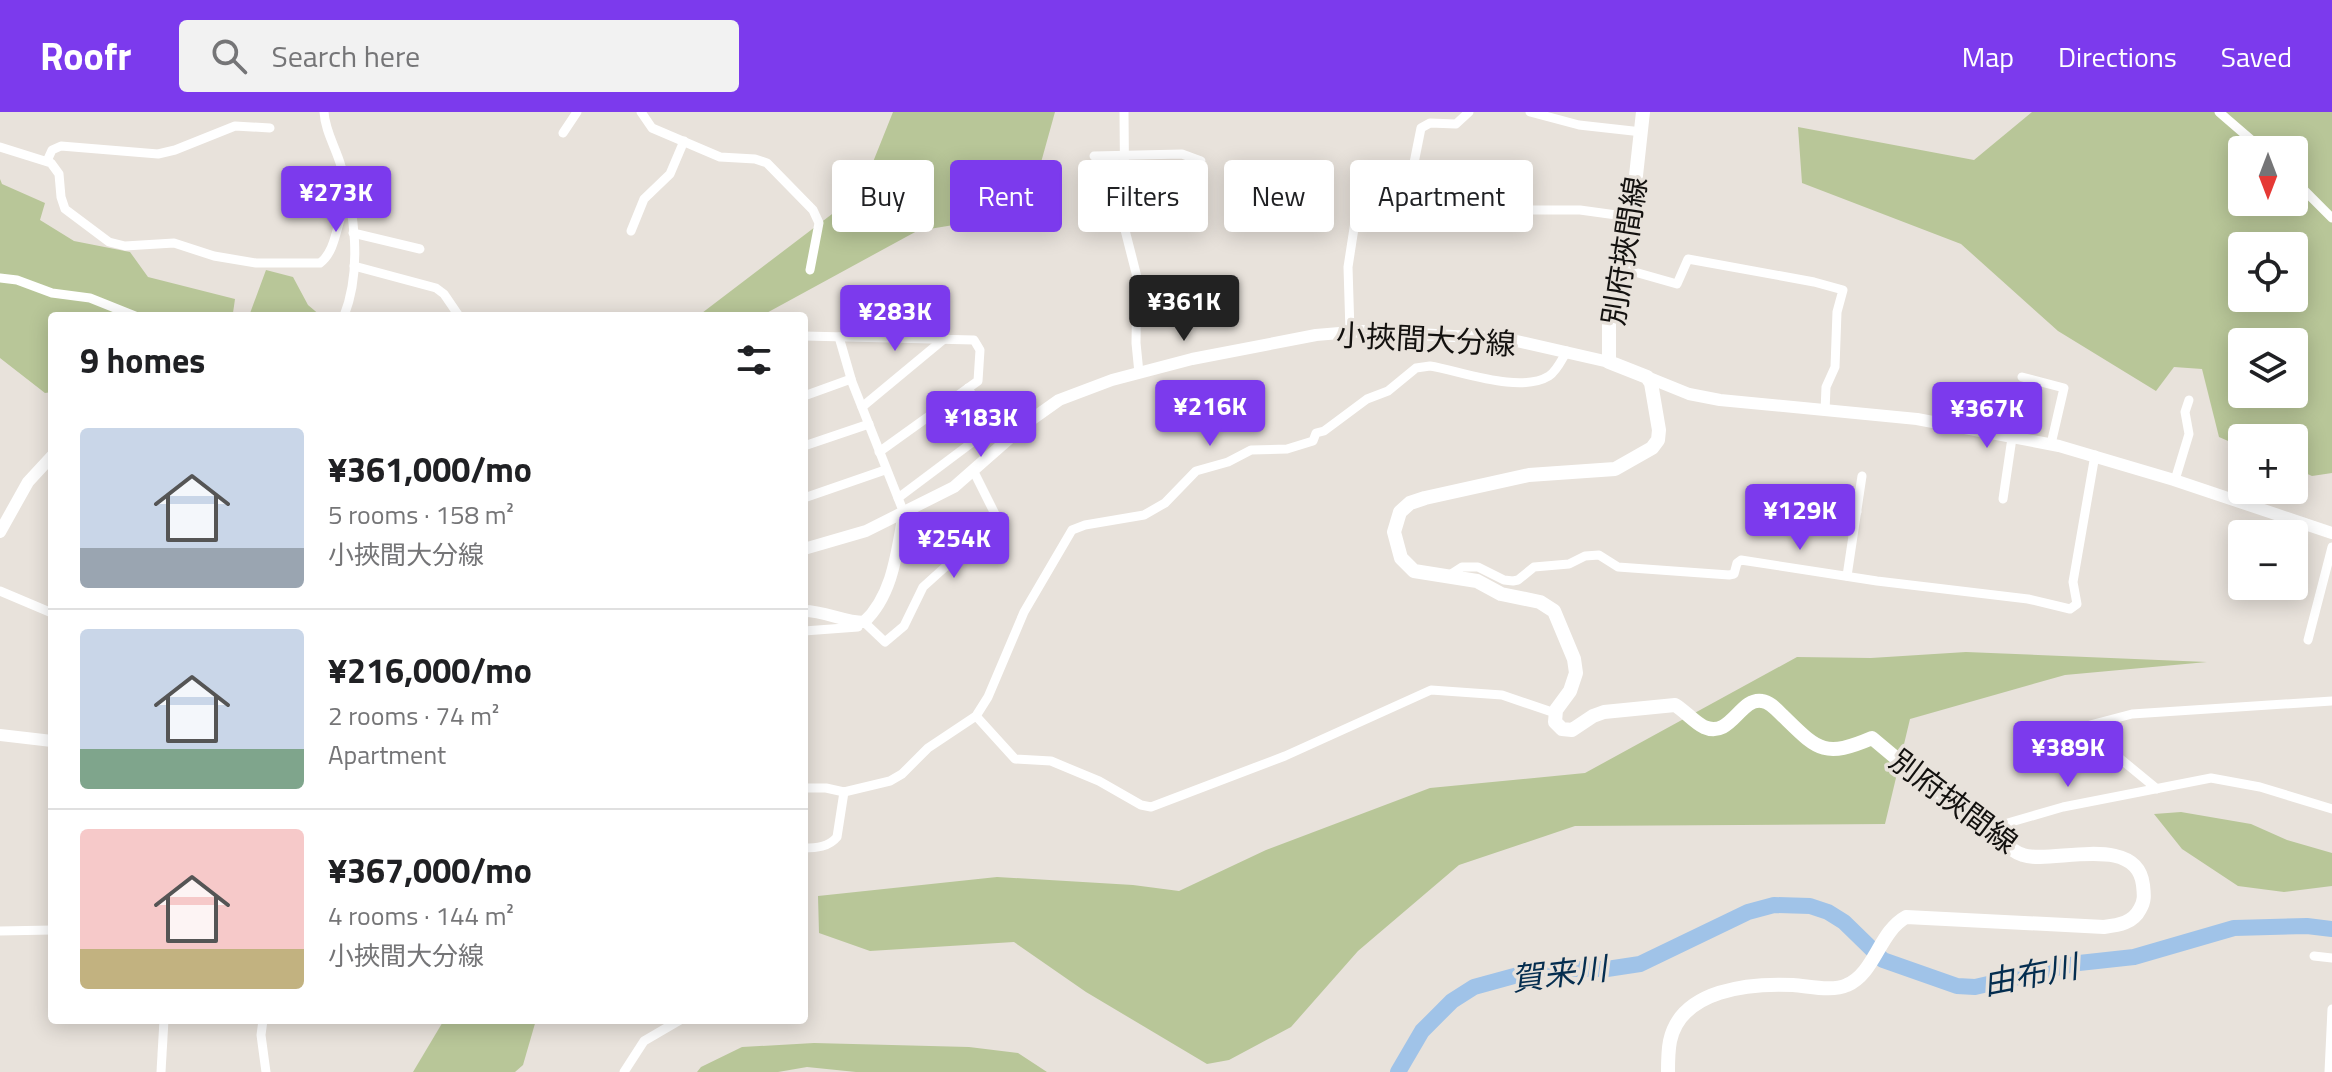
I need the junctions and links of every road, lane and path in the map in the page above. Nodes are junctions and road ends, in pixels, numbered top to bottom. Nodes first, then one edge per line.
1 (324, 112) edge
2 (577, 112) edge
3 (641, 112) edge
4 (1124, 112) edge
5 (1469, 112) edge
6 (1530, 112) edge
7 (1643, 112) edge
8 (2219, 112) edge
9 (270, 128) dead end
10 (1642, 132) junction
11 (563, 133) dead end
12 (2247, 136) edge
13 (684, 141) junction
14 (0, 147) edge
15 (1094, 156) dead end
16 (1124, 157) junction
17 (1198, 160) edge
18 (1415, 160) edge
19 (47, 161) junction
20 (2308, 194) edge
21 (349, 198) junction
22 (1533, 210) edge
23 (1631, 217) junction
24 (2332, 218) edge
25 (631, 231) dead end
26 (1353, 232) edge
27 (353, 233) junction
28 (420, 249) dead end
29 (354, 266) junction
30 (1624, 269) junction
31 (810, 270) dead end
32 (0, 278) edge
33 (125, 312) edge
34 (345, 312) edge
35 (456, 312) edge
36 (1350, 332) junction
37 (808, 336) edge
38 (839, 337) junction
39 (944, 339) junction
40 (1567, 351) junction
41 (1609, 362) junction
42 (1139, 373) junction
43 (1647, 377) junction
44 (2022, 377) dead end
45 (851, 379) junction
46 (968, 388) junction
47 (808, 395) edge
48 (2189, 400) dead end
49 (862, 407) junction
50 (1825, 411) junction
51 (869, 424) junction
52 (2012, 438) junction
53 (2051, 444) junction
54 (808, 445) edge
55 (879, 452) junction
56 (2095, 455) junction
57 (48, 460) edge
58 (885, 470) junction
59 (974, 472) junction
60 (1862, 476) dead end
61 (2175, 480) junction
62 (808, 497) edge
63 (898, 498) junction
64 (2003, 499) dead end
65 (1810, 500) dead end
66 (1857, 512) junction
67 (904, 513) junction
68 (0, 532) edge
69 (2332, 533) edge
70 (2332, 547) edge
71 (808, 548) edge
72 (1448, 576) junction
73 (1847, 576) junction
74 (0, 591) edge
75 (48, 611) edge
76 (808, 611) edge
77 (862, 623) junction
78 (808, 631) edge
79 (2308, 640) dead end
80 (2332, 701) edge
81 (1555, 713) junction
82 (976, 716) junction
83 (0, 735) edge
84 (48, 741) edge
85 (808, 788) edge
86 (2157, 789) junction
87 (844, 792) junction
88 (2332, 809) edge
89 (1987, 829) junction
90 (808, 848) edge
91 (48, 930) edge
92 (0, 931) edge
93 (2314, 956) dead end
94 (2332, 958) edge
95 (2332, 1009) edge
96 (164, 1024) edge
97 (262, 1024) edge
98 (673, 1024) edge
99 (161, 1072) edge
100 (266, 1072) edge
101 (624, 1072) edge
102 (1668, 1072) edge
103 (2329, 1072) edge

1 - 21 street
2 - 11 street
3 - 13 street
4 - 16 street
5 - 18 street
6 - 10 street
7 - 10 main road, 別府挾間線
8 - 12 street
9 - 19 street
10 - 23 main road, 別府挾間線
13 - 25 street
13 - 31 street
14 - 19 street
15 - 16 street
16 - 17 street
16 - 42 street
19 - 21 street
20 - 24 street
21 - 27 street
22 - 23 street
23 - 30 main road, 別府挾間線
26 - 36 street
27 - 28 street
27 - 29 street
29 - 34 street
29 - 35 street
30 - 41 main road, 別府挾間線
30 - 50 street
32 - 33 street
36 - 40 main road, 小挾間大分線
36 - 42 main road, 小挾間大分線
37 - 38 street
38 - 39 street
38 - 45 street
39 - 46 street
39 - 49 street
40 - 41 main road, 小挾間大分線
40 - 82 street
41 - 43 main road, 別府挾間線
42 - 59 main road, 小挾間大分線
43 - 50 main road
43 - 72 main road
44 - 53 street
45 - 47 street
45 - 49 street
46 - 55 street
46 - 63 street
48 - 61 street
49 - 51 street
50 - 52 main road
51 - 54 street
51 - 55 street
52 - 53 main road
52 - 64 street
53 - 56 main road
55 - 58 street
56 - 61 main road
56 - 73 street
57 - 68 main road
58 - 62 street
58 - 63 street
59 - 67 main road, 小挾間大分線
59 - 77 street
60 - 66 street
61 - 69 main road
63 - 67 street
65 - 66 street
66 - 73 street
67 - 71 main road, 小挾間大分線
67 - 77 main road
70 - 79 street
72 - 73 street
72 - 81 main road
74 - 75 street
76 - 77 main road
77 - 78 street
80 - 86 street
81 - 82 street
81 - 89 main road, 別府挾間線
82 - 87 street
83 - 84 main road
85 - 87 street
86 - 88 street
86 - 89 street
87 - 90 street
89 - 102 main road, 別府挾間線
91 - 92 street
93 - 94 street
95 - 103 street
96 - 99 street
97 - 100 street
98 - 101 street

